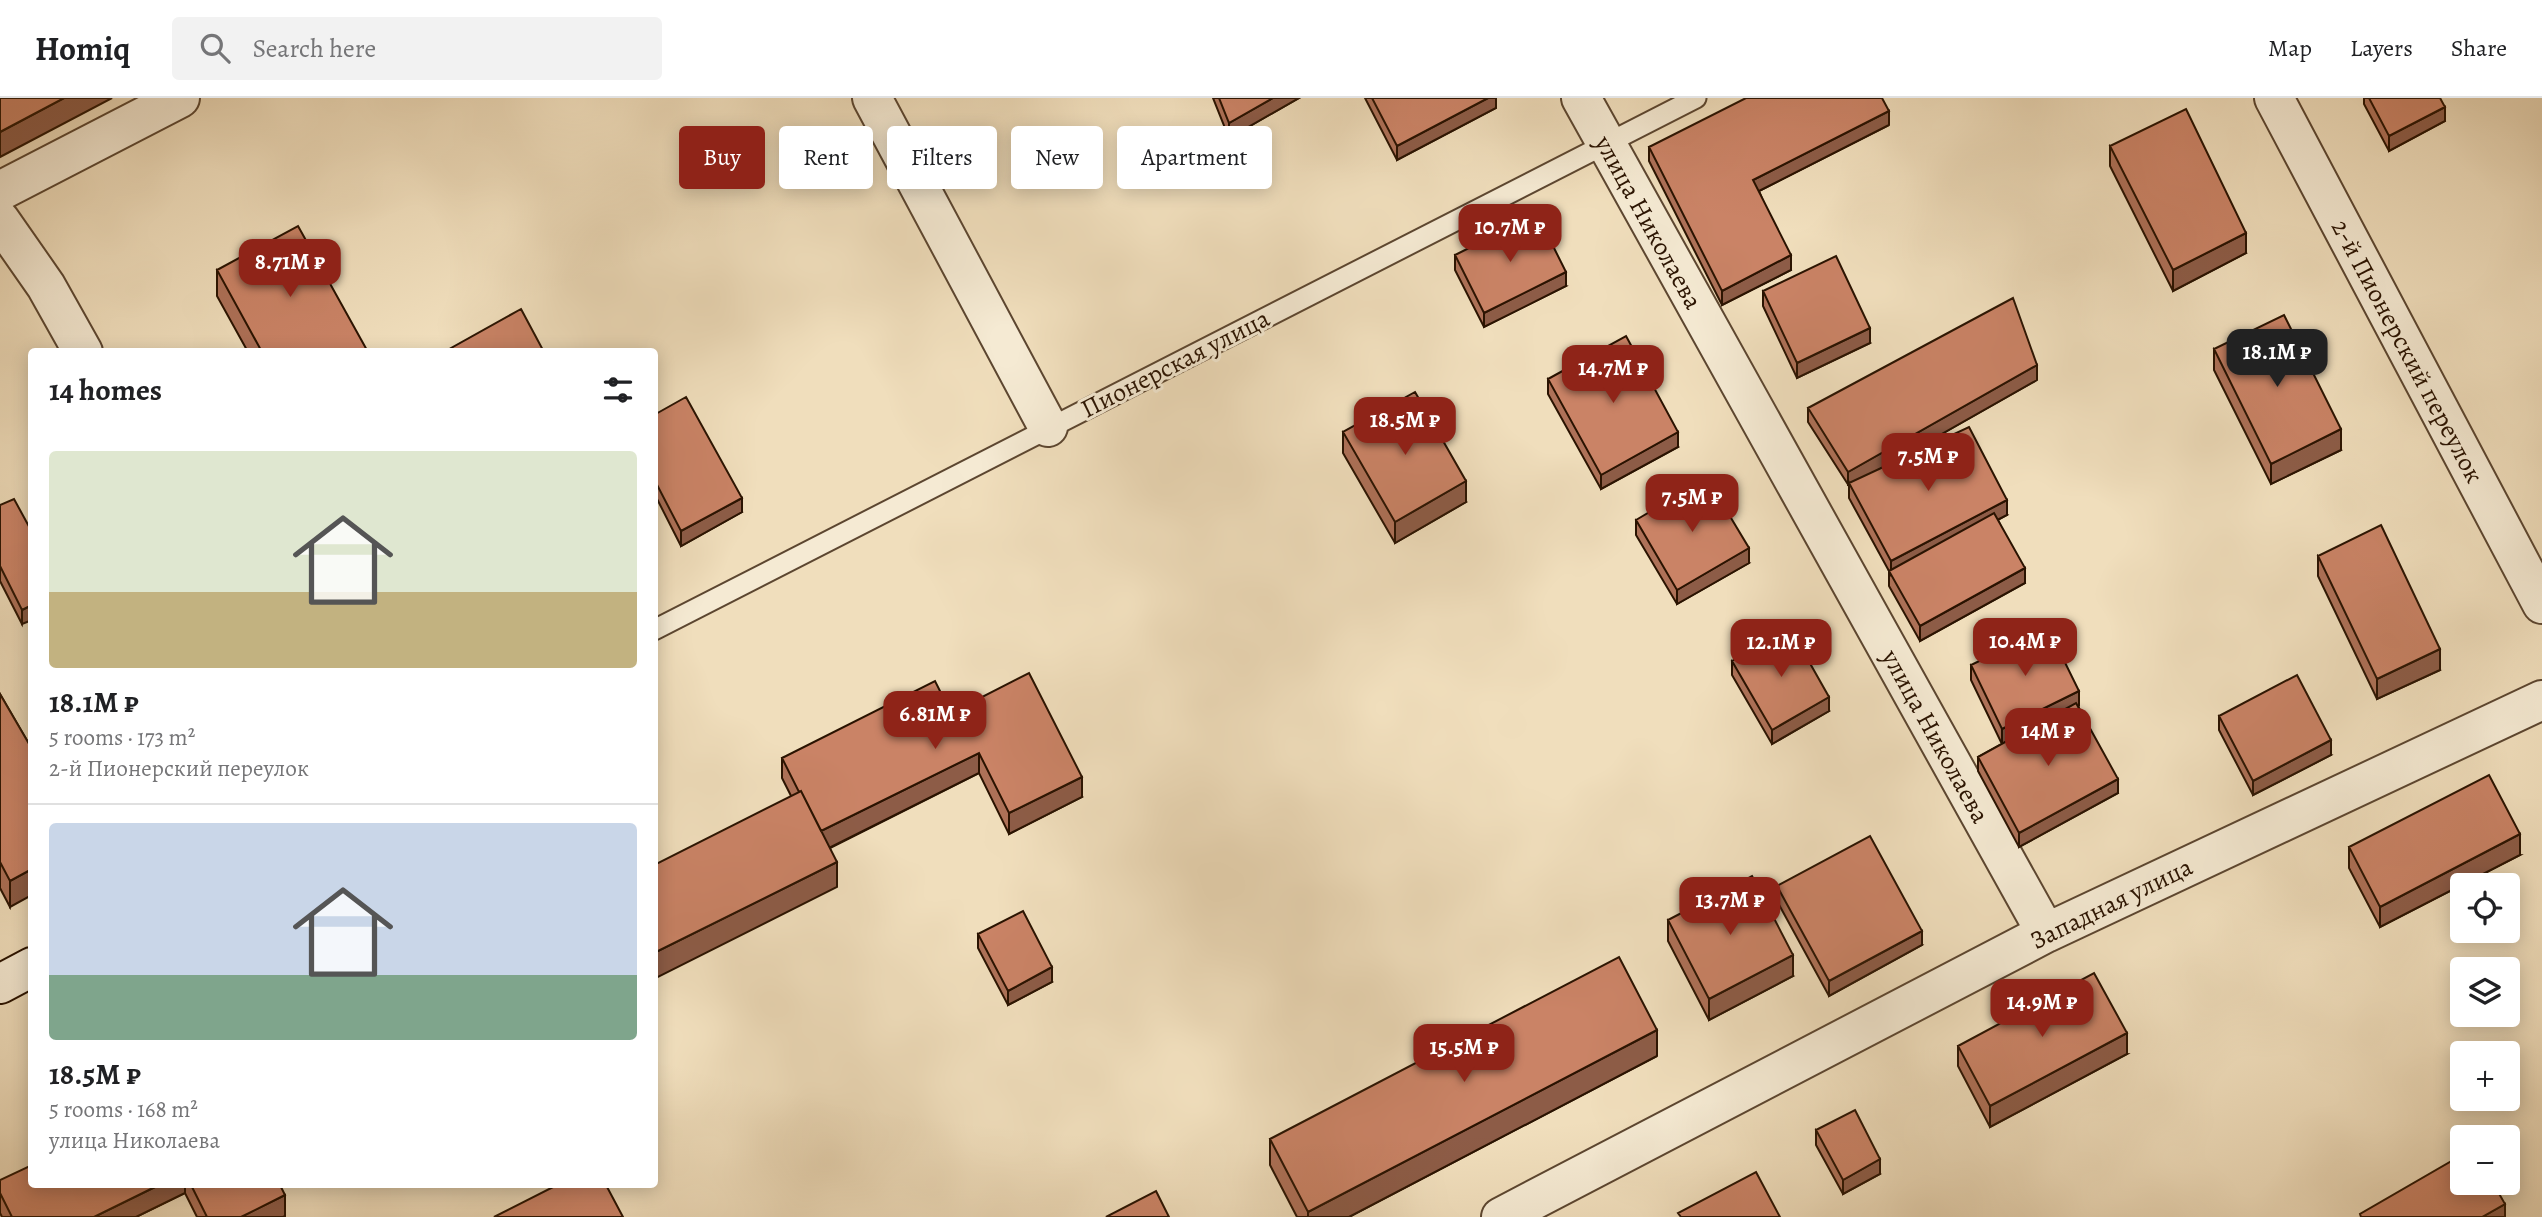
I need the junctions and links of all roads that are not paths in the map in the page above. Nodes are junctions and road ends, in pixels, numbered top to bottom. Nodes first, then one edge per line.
1 (180, 98) edge
2 (872, 98) edge
3 (1581, 98) edge
4 (1696, 98) edge
5 (2274, 98) edge
6 (1605, 145) junction
7 (0, 191) edge
8 (0, 220) edge
9 (81, 348) edge
10 (1048, 427) junction
11 (2542, 604) edge
12 (658, 627) edge
13 (2542, 699) edge
14 (2046, 933) junction
15 (28, 969) edge
16 (0, 984) edge
17 (1500, 1217) edge

1 - 7 street
2 - 10 street
3 - 6 street, улица Николаева
4 - 6 lane, Пионерская улица
5 - 11 street, 2-й Пионерский переулок
6 - 10 lane, Пионерская улица
6 - 14 street, улица Николаева
8 - 9 street
10 - 12 lane, Пионерская улица
13 - 14 street, Западная улица
14 - 17 street, Западная улица
15 - 16 street

